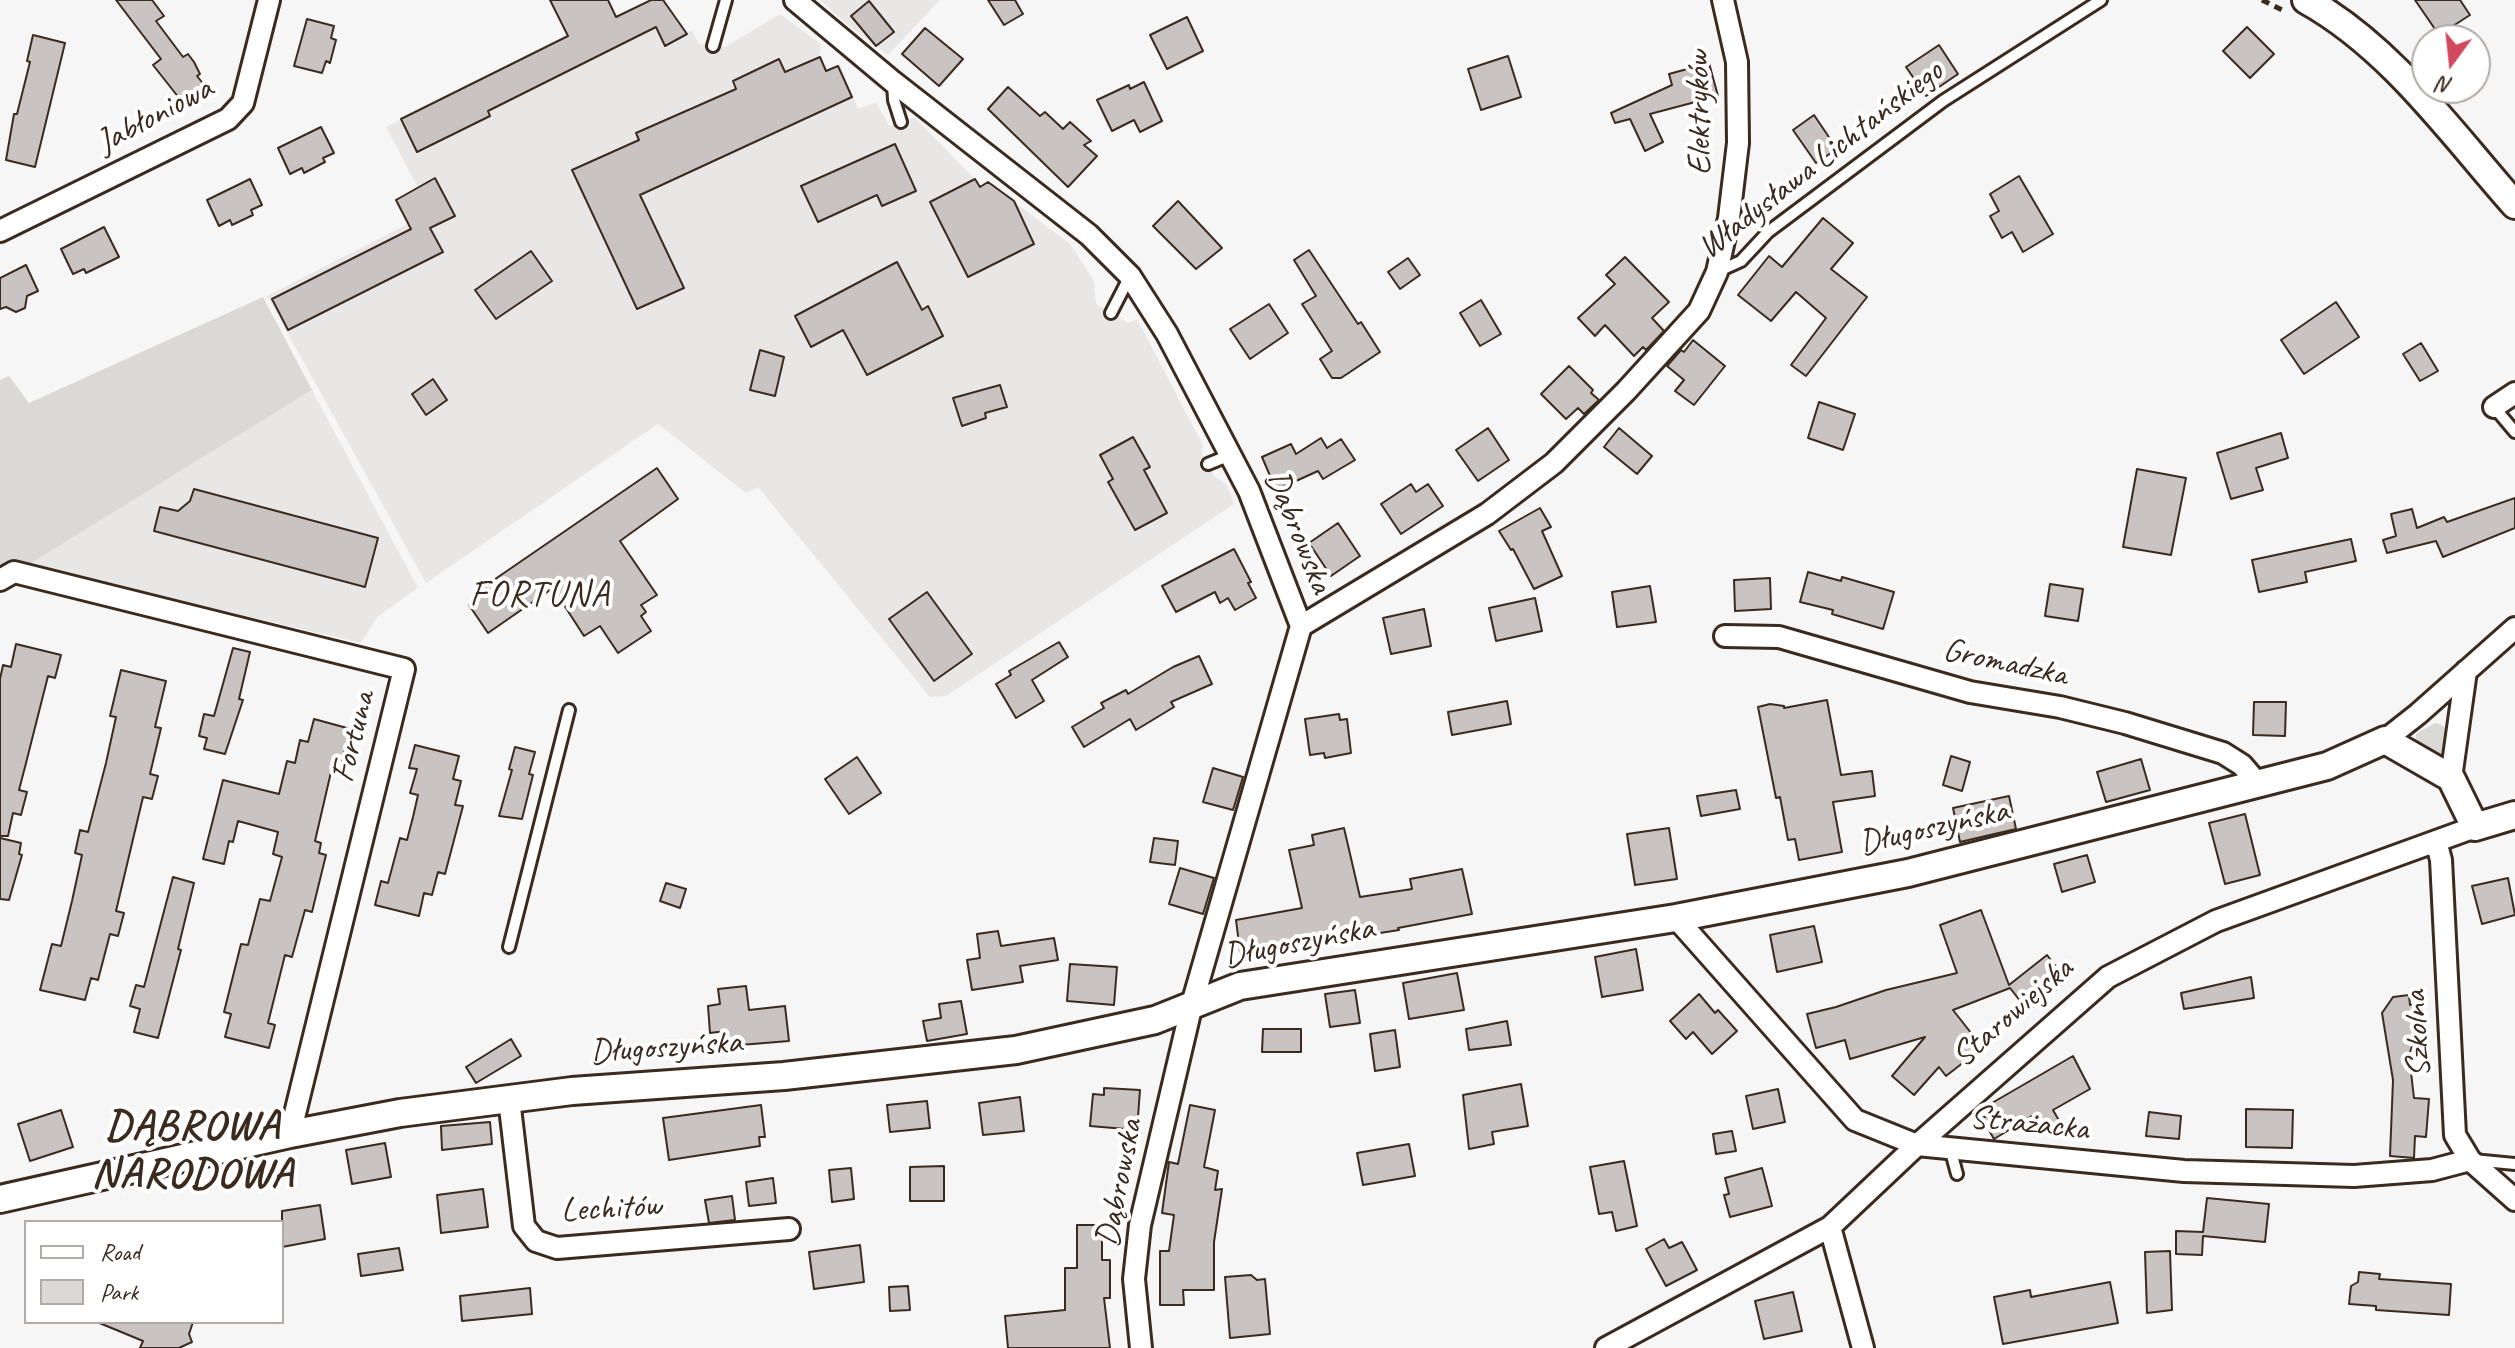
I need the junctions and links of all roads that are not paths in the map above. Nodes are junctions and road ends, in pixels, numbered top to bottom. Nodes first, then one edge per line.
1 (269, 0) edge
2 (726, 0) edge
3 (795, 0) edge
4 (1723, 0) edge
5 (2101, 0) edge
6 (2306, 0) edge
7 (713, 46) dead end
8 (892, 81) junction
9 (901, 122) dead end
10 (2515, 205) edge
11 (0, 231) edge
12 (1717, 272) junction
13 (1130, 276) junction
14 (1111, 313) dead end
15 (2515, 393) edge
16 (2494, 407) joint
17 (2515, 432) edge
18 (1230, 455) junction
19 (1208, 464) dead end
20 (0, 580) edge
21 (1301, 626) junction
22 (2515, 628) edge
23 (1725, 636) dead end
24 (2466, 671) junction
25 (569, 710) dead end
26 (2385, 740) junction
27 (2451, 778) junction
28 (2259, 785) junction
29 (2515, 815) edge
30 (2475, 827) junction
31 (2436, 841) junction
32 (1676, 918) junction
33 (509, 947) dead end
34 (1192, 1004) junction
35 (509, 1099) junction
36 (290, 1134) junction
37 (1917, 1145) junction
38 (1950, 1148) junction
39 (2470, 1160) junction
40 (2515, 1164) edge
41 (1957, 1174) dead end
42 (0, 1199) edge
43 (2515, 1200) edge
44 (1830, 1227) junction
45 (789, 1229) dead end
46 (1141, 1348) edge
47 (1606, 1348) edge
48 (1863, 1348) edge

1 - 11 street, Jabłoniowa
2 - 7 lane
3 - 8 street, Dąbrowska
4 - 12 street, Elektryków
5 - 12 lane, Władysława Lichtańskiego
6 - 10 street
8 - 9 lane
8 - 13 street, Dąbrowska
12 - 21 street, Władysława Lichtańskiego
13 - 14 lane
13 - 18 street, Dąbrowska
15 - 16 street
16 - 17 lane
18 - 19 lane
18 - 21 street, Dąbrowska
20 - 36 street, Fortuna
21 - 34 street, Dąbrowska
22 - 24 street, Długoszyńska
23 - 28 street, Gromadzka
24 - 26 street, Długoszyńska
24 - 27 street
25 - 33 lane
26 - 27 street
26 - 28 street, Długoszyńska
27 - 30 street
28 - 32 street, Długoszyńska
29 - 30 street, Starowiejska
30 - 31 street, Starowiejska
31 - 37 street, Starowiejska
31 - 39 street, Szkolna
32 - 34 street, Długoszyńska
32 - 37 street, Strażacka
34 - 35 street, Długoszyńska
34 - 46 street, Dąbrowska
35 - 36 street, Długoszyńska
35 - 45 street, Lechitów
36 - 42 street, Długoszyńska
37 - 38 street, Strażacka
37 - 44 street, Starowiejska
38 - 39 street, Strażacka
38 - 41 lane
39 - 40 lane
39 - 43 street, Szkolna
44 - 47 street, Starowiejska
44 - 48 street

